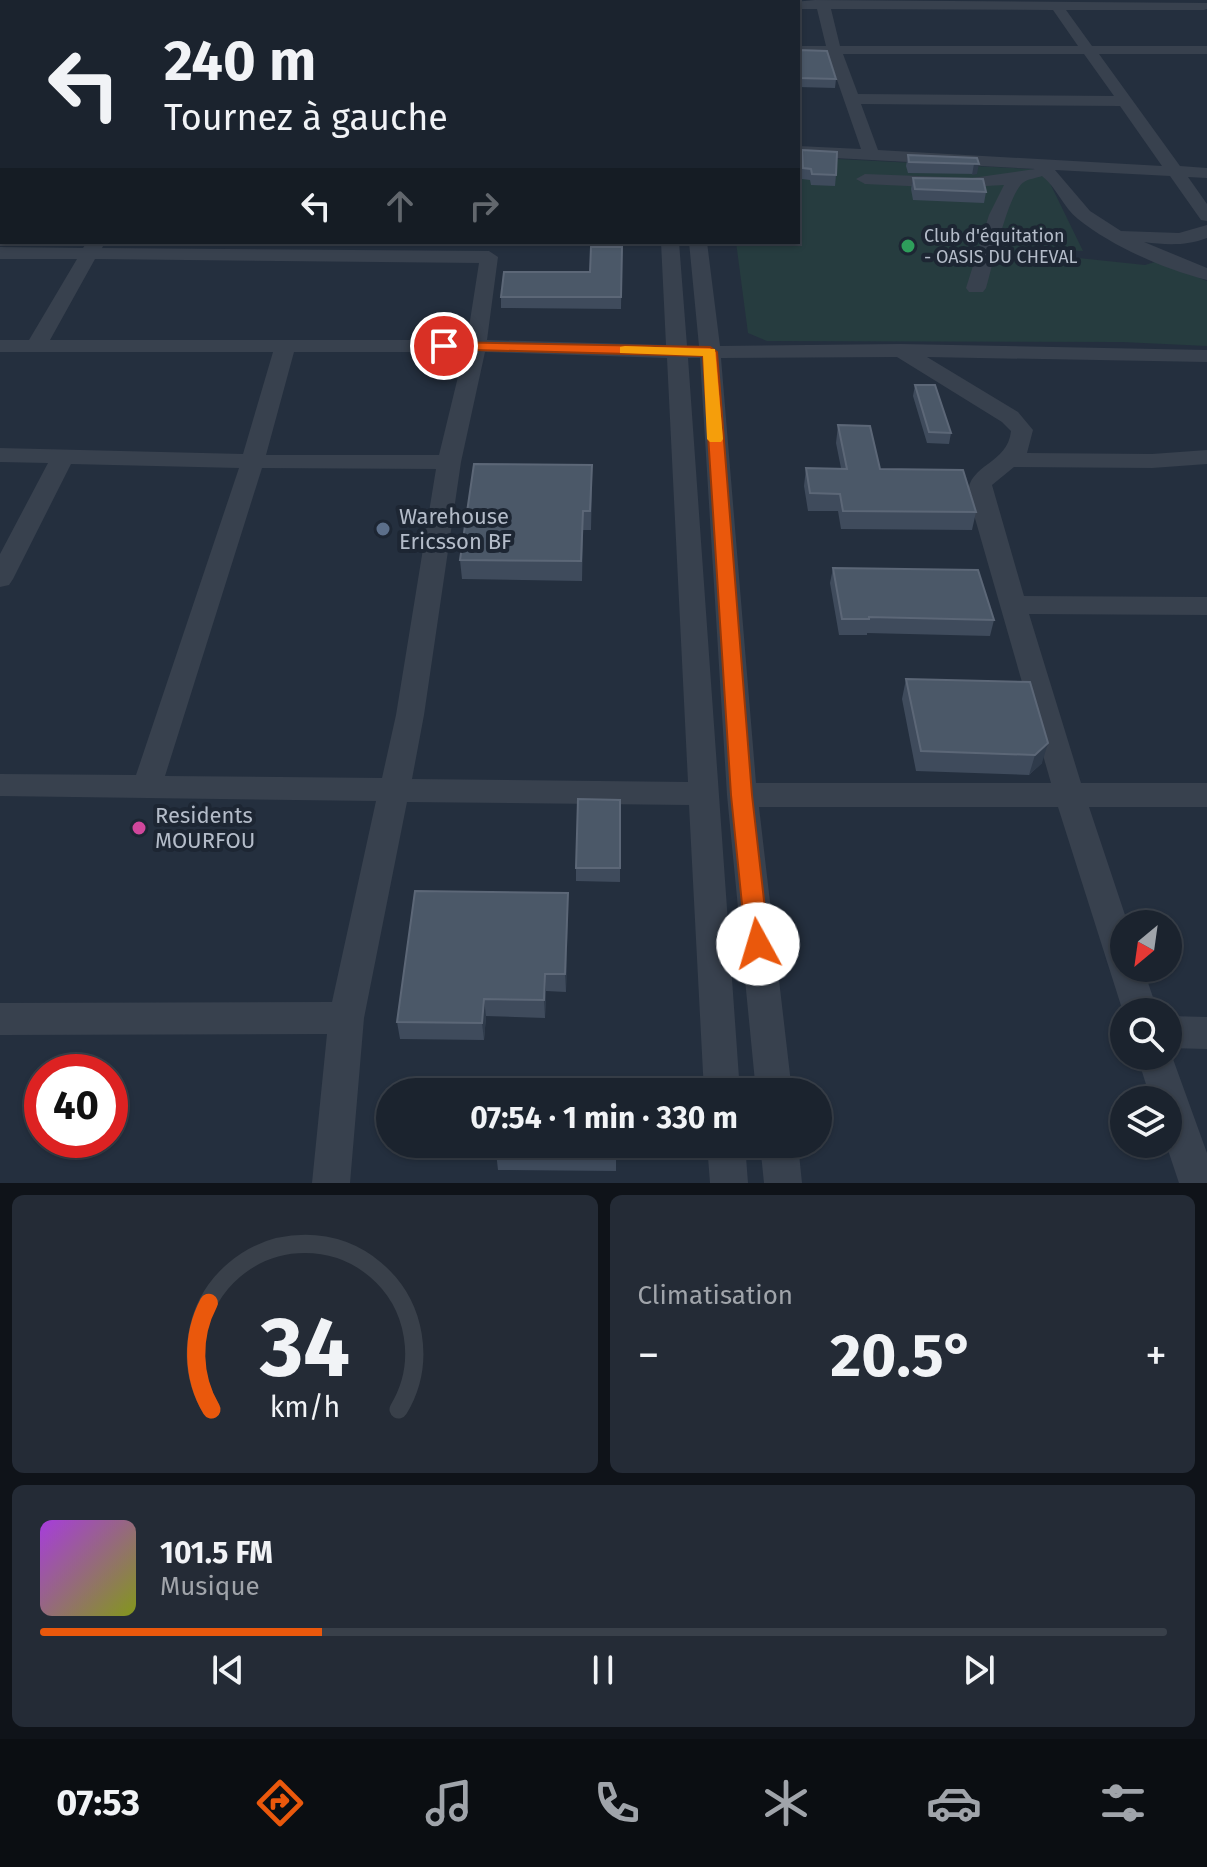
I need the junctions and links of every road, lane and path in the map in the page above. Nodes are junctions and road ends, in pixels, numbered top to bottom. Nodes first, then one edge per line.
1 (1187, 0) edge
2 (823, 2) edge
3 (930, 3) edge
4 (1049, 3) edge
5 (800, 5) edge
6 (1205, 6) edge
7 (1088, 49) junction
8 (800, 50) edge
9 (834, 50) junction
10 (1207, 50) edge
11 (853, 99) junction
12 (1124, 101) junction
13 (800, 151) edge
14 (872, 156) junction
15 (1046, 168) junction
16 (1176, 172) junction
17 (1207, 173) edge
18 (1018, 178) junction
19 (865, 179) dead end
20 (1207, 216) edge
21 (1207, 230) edge
22 (1119, 234) junction
23 (670, 244) edge
24 (698, 244) edge
25 (93, 248) edge
26 (255, 248) edge
27 (0, 253) edge
28 (1207, 274) edge
29 (976, 288) dead end
30 (0, 346) edge
31 (36, 346) junction
32 (476, 346) junction
33 (285, 347) junction
34 (900, 350) junction
35 (677, 352) junction
36 (710, 352) junction
37 (1207, 356) edge
38 (0, 455) edge
39 (63, 456) junction
40 (1207, 457) edge
41 (253, 460) junction
42 (1011, 460) junction
43 (449, 462) junction
44 (0, 579) edge
45 (1013, 605) junction
46 (1207, 606) edge
47 (0, 785) edge
48 (147, 786) junction
49 (394, 789) junction
50 (702, 794) junction
51 (742, 795) junction
52 (1207, 795) edge
53 (1070, 796) junction
54 (1110, 919) edge
55 (346, 1018) junction
56 (0, 1019) edge
57 (1182, 1032) edge
58 (1207, 1033) edge
59 (1160, 1070) edge
60 (721, 1078) edge
61 (772, 1078) edge
62 (727, 1158) edge
63 (780, 1158) edge
64 (331, 1183) edge
65 (729, 1183) edge
66 (783, 1183) edge
67 (1198, 1183) edge

1 - 6 street
2 - 3 street
2 - 5 street
2 - 9 street
3 - 4 street
4 - 6 street
4 - 7 street
7 - 9 street
7 - 10 street
7 - 12 street
8 - 9 street
9 - 11 street
11 - 12 street
11 - 14 street
12 - 16 street
13 - 14 street
14 - 15 street
15 - 16 street
15 - 18 street
15 - 22 street
16 - 17 street
16 - 20 street
18 - 19 street
18 - 29 street
21 - 22 street
22 - 28 street
23 - 35 street
24 - 36 street
25 - 26 street
25 - 27 street
25 - 31 street
26 - 32 street
30 - 31 street
31 - 33 street
32 - 33 street
32 - 35 street
32 - 43 street
33 - 41 street
34 - 36 street
34 - 37 street
34 - 42 street
35 - 36 street
35 - 50 street
36 - 51 street
38 - 39 street
39 - 41 street
39 - 44 street
40 - 42 street
41 - 43 street
41 - 48 street
42 - 45 street
43 - 49 street
45 - 46 street
45 - 53 street
47 - 48 street
48 - 49 street
49 - 50 street
49 - 55 street
50 - 60 street
51 - 53 street
51 - 61 street
52 - 53 street
53 - 54 street
55 - 56 street
55 - 64 street
57 - 58 street
59 - 67 street
62 - 65 street
63 - 66 street

